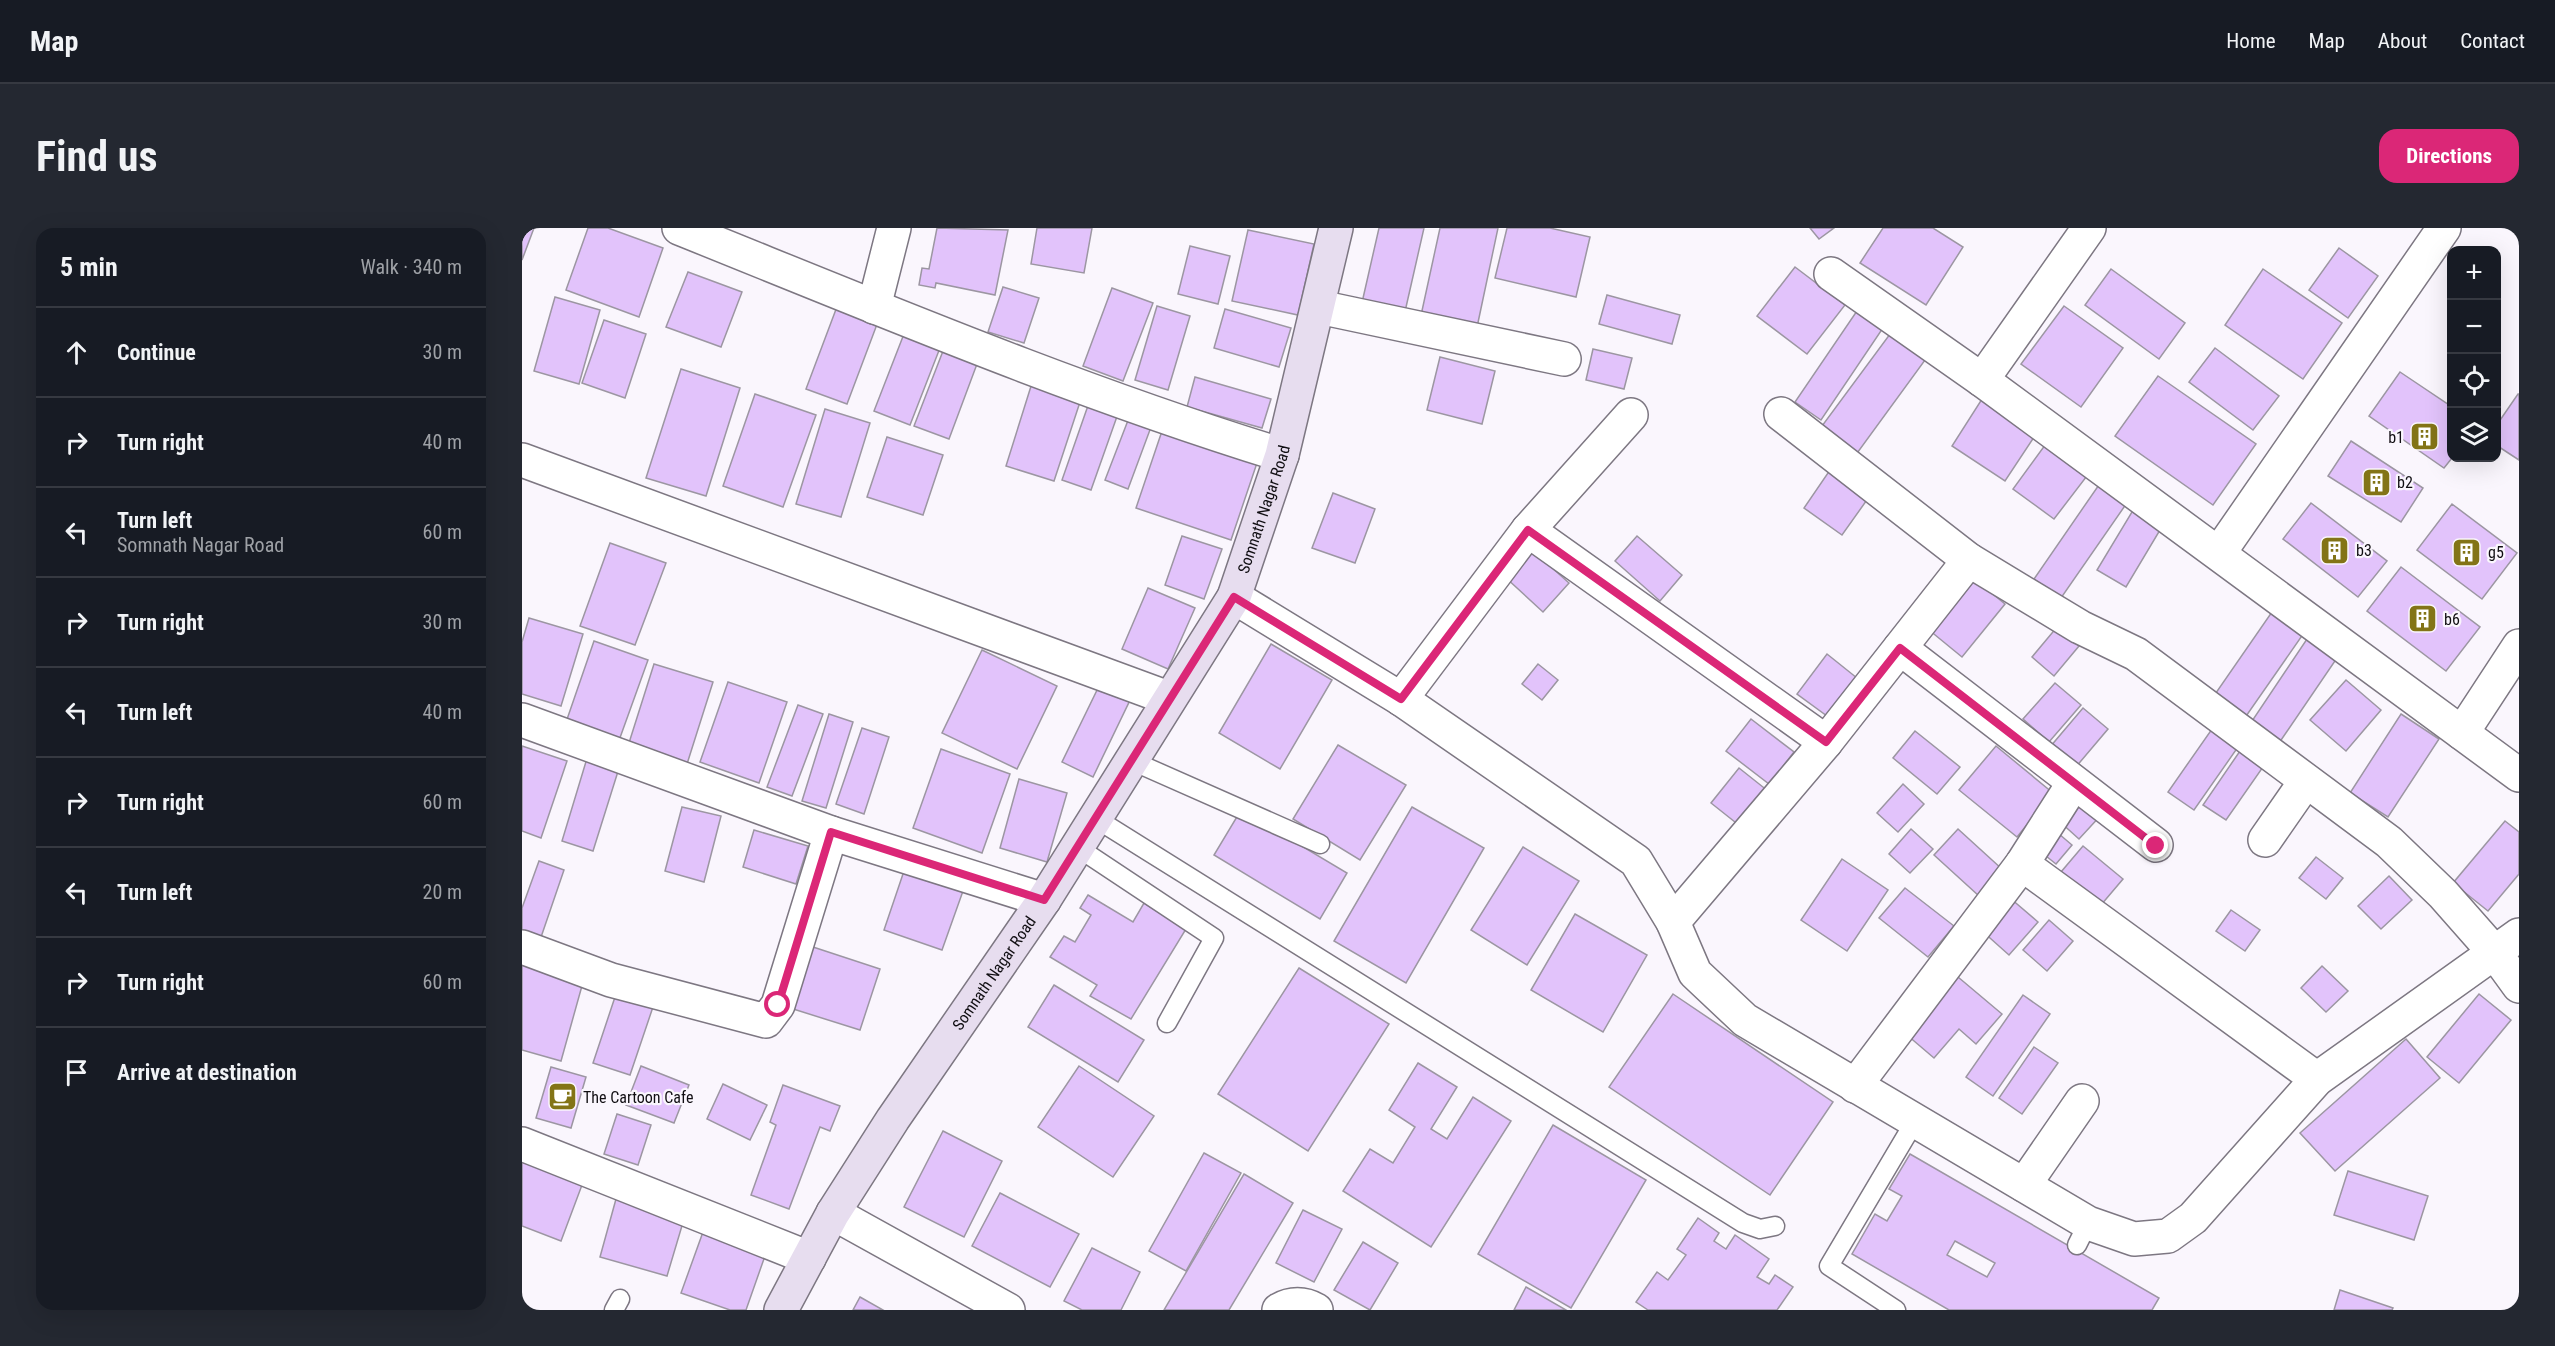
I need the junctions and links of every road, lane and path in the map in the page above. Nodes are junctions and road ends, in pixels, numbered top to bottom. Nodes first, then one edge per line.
1 (679, 228) edge
2 (894, 228) edge
3 (1336, 228) edge
4 (2089, 228) edge
5 (2444, 228) edge
6 (1831, 274) dead end
7 (874, 307) junction
8 (1319, 307) junction
9 (1564, 359) dead end
10 (1982, 380) junction
11 (1781, 414) dead end
12 (1632, 415) dead end
13 (1282, 455) junction
14 (522, 460) edge
15 (1528, 530) junction
16 (2219, 553) junction
17 (1970, 560) junction
18 (1234, 597) junction
19 (2519, 646) edge
20 (1900, 648) junction
21 (1168, 698) junction
22 (1401, 699) junction
23 (522, 720) edge
24 (2462, 733) junction
25 (1826, 742) junction
26 (1130, 760) junction
27 (2519, 775) edge
28 (2307, 781) junction
29 (2073, 784) junction
30 (1095, 818) junction
31 (831, 832) junction
32 (2265, 840) dead end
33 (1320, 844) dead end
34 (2156, 846) dead end
35 (1077, 847) junction
36 (2022, 864) junction
37 (1044, 900) junction
38 (1673, 922) junction
39 (2507, 944) edge
40 (522, 947) edge
41 (2519, 986) edge
42 (1167, 1023) dead end
43 (2317, 1079) junction
44 (1856, 1086) junction
45 (2082, 1101) dead end
46 (1915, 1121) junction
47 (522, 1144) edge
48 (2024, 1185) junction
49 (832, 1213) junction
50 (1774, 1227) dead end
51 (809, 1258) junction
52 (781, 1310) edge
53 (1008, 1310) edge
54 (1279, 1310) edge
55 (1316, 1310) edge
56 (1896, 1310) edge

1 - 7 street
2 - 7 street
3 - 8 street, Somnath Nagar Road
4 - 10 street
5 - 16 street
6 - 10 street
7 - 13 street
8 - 9 street
8 - 13 street, Somnath Nagar Road
10 - 16 street
11 - 17 street
12 - 15 street
13 - 18 street, Somnath Nagar Road
14 - 21 street
15 - 22 street
15 - 25 street
16 - 24 street
17 - 20 street
17 - 28 street
18 - 21 street, Somnath Nagar Road
18 - 22 street
19 - 24 street
20 - 25 street
20 - 29 street
21 - 26 street, Somnath Nagar Road
22 - 38 street
23 - 31 street
24 - 27 street
25 - 38 street
26 - 30 street, Somnath Nagar Road
26 - 33 lane
28 - 32 street
28 - 39 street
29 - 34 street
29 - 36 street
30 - 35 street, Somnath Nagar Road
30 - 50 lane
31 - 37 street
31 - 40 street
35 - 37 street, Somnath Nagar Road
35 - 42 lane
36 - 43 street
36 - 44 street
37 - 49 street, Somnath Nagar Road
38 - 44 street
39 - 41 street
39 - 43 street
43 - 48 street
44 - 46 street
45 - 48 street
46 - 48 street
46 - 56 lane
47 - 51 street
49 - 51 street, Somnath Nagar Road
49 - 53 street
51 - 52 street, Somnath Nagar Road
54 - 55 street

